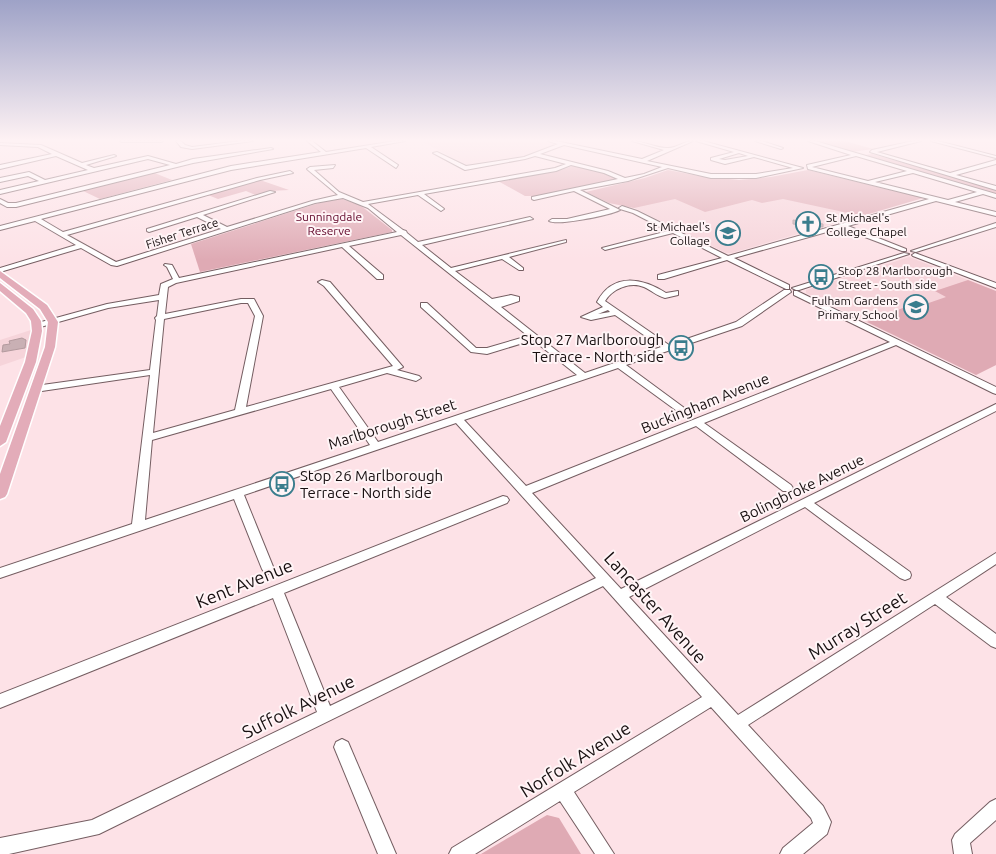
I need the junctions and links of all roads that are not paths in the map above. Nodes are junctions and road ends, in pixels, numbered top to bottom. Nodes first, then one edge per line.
1 (50, 181) edge
2 (113, 181) edge
3 (179, 181) edge
4 (248, 181) edge
5 (325, 181) edge
6 (484, 181) edge
7 (622, 181) edge
8 (863, 181) edge
9 (873, 181) edge
10 (945, 181) edge
11 (973, 181) edge
12 (45, 182) joint
13 (868, 182) junction
14 (464, 184) junction
15 (996, 188) edge
16 (474, 190) dead end
17 (576, 190) junction
18 (184, 191) dead end
19 (0, 192) edge
20 (272, 192) dead end
21 (982, 192) junction
22 (418, 193) junction
23 (54, 196) junction
24 (196, 196) junction
25 (344, 196) junction
26 (996, 196) edge
27 (534, 198) dead end
28 (936, 199) junction
29 (62, 200) dead end
30 (0, 201) edge
31 (949, 202) junction
32 (365, 203) junction
33 (70, 204) dead end
34 (77, 208) junction
35 (616, 208) junction
36 (441, 209) dead end
37 (996, 214) edge
38 (198, 215) junction
39 (36, 219) junction
40 (530, 219) dead end
41 (552, 221) dead end
42 (996, 225) edge
43 (842, 226) junction
44 (0, 228) edge
45 (149, 230) dead end
46 (228, 230) junction
47 (674, 231) junction
48 (404, 232) junction
49 (62, 234) junction
50 (564, 241) dead end
51 (418, 244) junction
52 (344, 245) junction
53 (81, 246) junction
54 (606, 248) dead end
55 (905, 252) junction
56 (915, 253) junction
57 (504, 257) junction
58 (729, 258) junction
59 (167, 265) dead end
60 (521, 269) dead end
61 (450, 270) junction
62 (0, 272) edge
63 (629, 275) dead end
64 (380, 277) dead end
65 (661, 277) dead end
66 (996, 278) edge
67 (172, 282) junction
68 (322, 282) dead end
69 (637, 282) junction
70 (987, 282) junction
71 (0, 286) edge
72 (996, 286) edge
73 (792, 290) junction
74 (675, 293) dead end
75 (665, 296) junction
76 (162, 297) junction
77 (656, 298) dead end
78 (424, 305) dead end
79 (604, 305) junction
80 (616, 313) junction
81 (159, 318) junction
82 (53, 322) junction
83 (37, 326) junction
84 (534, 337) junction
85 (896, 342) junction
86 (668, 348) junction
87 (619, 364) junction
88 (387, 371) junction
89 (154, 372) junction
90 (584, 376) junction
91 (416, 378) dead end
92 (334, 386) junction
93 (35, 390) junction
94 (996, 391) edge
95 (996, 407) edge
96 (680, 409) dead end
97 (240, 411) junction
98 (458, 419) junction
99 (697, 422) junction
100 (147, 438) junction
101 (0, 442) edge
102 (376, 446) junction
103 (787, 488) dead end
104 (525, 491) junction
105 (237, 492) junction
106 (0, 494) edge
107 (503, 500) dead end
108 (806, 503) junction
109 (138, 526) junction
110 (996, 558) edge
111 (268, 569) dead end
112 (0, 573) edge
113 (905, 575) dead end
114 (606, 579) junction
115 (277, 591) junction
116 (620, 595) junction
117 (936, 597) junction
118 (996, 642) edge
119 (713, 698) junction
120 (0, 701) edge
121 (326, 715) junction
122 (737, 724) junction
123 (342, 747) dead end
124 (563, 790) junction
125 (996, 808) edge
126 (0, 847) edge
127 (387, 854) edge
128 (458, 854) edge
129 (605, 854) edge
130 (790, 854) edge
131 (962, 854) edge

1 - 12 street
2 - 23 street
3 - 34 street
4 - 24 street
5 - 25 street
6 - 14 street
7 - 17 street
8 - 13 street
9 - 13 street
10 - 21 street
11 - 15 street
12 - 19 street
13 - 28 street
14 - 16 street
14 - 22 street
17 - 27 street
17 - 35 street
18 - 24 street
20 - 38 street
21 - 26 street
21 - 31 street
22 - 32 street
22 - 36 street
23 - 29 street
23 - 30 street
24 - 49 street
25 - 32 street
25 - 46 street, Fisher Terrace
28 - 31 street
28 - 43 street
31 - 37 street
32 - 48 street
33 - 34 street
34 - 39 street
35 - 41 street
35 - 47 street
38 - 45 street
38 - 46 street
39 - 44 street
39 - 49 street, Fisher Terrace
40 - 51 street
42 - 56 street
43 - 55 street
43 - 58 street
46 - 53 street, Fisher Terrace
47 - 54 street
47 - 58 street
48 - 51 street
48 - 52 street
49 - 53 street, Fisher Terrace
50 - 57 street
51 - 61 street
52 - 64 street
52 - 67 street
53 - 62 street
55 - 56 street
55 - 73 street, Marlborough Street
56 - 70 street
57 - 60 street
57 - 61 street
58 - 65 street
58 - 73 street
59 - 67 street
61 - 84 street
62 - 82 main road
63 - 69 street
66 - 70 street
67 - 76 street
68 - 88 street
69 - 75 street
69 - 79 street
70 - 72 street
71 - 83 main road
73 - 85 street
73 - 86 street, Marlborough Street
74 - 75 street
75 - 77 street
76 - 81 street
76 - 82 street
78 - 84 street
79 - 80 street
79 - 80 street
80 - 86 street
81 - 89 street
81 - 97 street
82 - 83 street
82 - 93 main road
83 - 101 main road
84 - 90 street
85 - 94 street
85 - 99 street, Buckingham Avenue
86 - 87 street, Marlborough Street
87 - 90 street, Marlborough Street
87 - 96 street
88 - 91 street
88 - 92 street
89 - 93 street
89 - 100 street
90 - 98 street, Marlborough Street
92 - 97 street
92 - 102 street
93 - 106 main road
95 - 108 street, Bolingbroke Avenue
97 - 100 street
98 - 102 street, Marlborough Street
98 - 104 street, Lancaster Avenue
99 - 103 street
99 - 104 street, Buckingham Avenue
100 - 109 street
102 - 105 street, Marlborough Street
104 - 114 street, Lancaster Avenue
105 - 109 street, Marlborough Street
105 - 111 street
107 - 115 street, Kent Avenue
108 - 113 street
108 - 116 street, Bolingbroke Avenue
109 - 112 street, Marlborough Street
110 - 117 street, Murray Street
114 - 116 street, Lancaster Avenue
114 - 121 street, Suffolk Avenue
115 - 120 street, Kent Avenue
115 - 121 street
116 - 119 street, Lancaster Avenue
117 - 118 street
117 - 122 street, Murray Street
119 - 122 street, Lancaster Avenue
119 - 124 street, Norfolk Avenue
121 - 126 street, Suffolk Avenue
122 - 130 street, Lancaster Avenue
123 - 127 street
124 - 128 street, Norfolk Avenue
124 - 129 street
125 - 131 street

